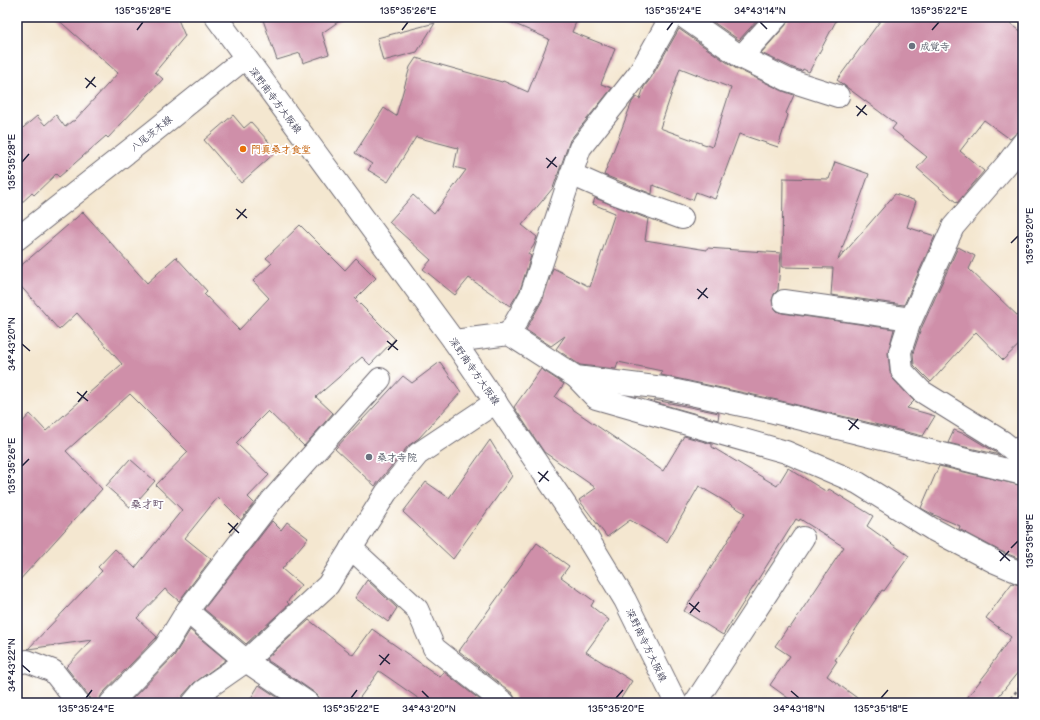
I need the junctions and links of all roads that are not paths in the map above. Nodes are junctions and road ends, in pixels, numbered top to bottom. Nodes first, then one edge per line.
1 (216, 17) edge
2 (671, 17) edge
3 (684, 17) edge
4 (777, 17) edge
5 (741, 57) junction
6 (245, 58) junction
7 (838, 96) dead end
8 (1023, 143) edge
9 (571, 174) junction
10 (682, 218) dead end
11 (17, 239) edge
12 (784, 301) dead end
13 (911, 319) junction
14 (510, 334) junction
15 (454, 341) junction
16 (576, 377) junction
17 (380, 379) dead end
18 (496, 402) junction
19 (1023, 458) edge
20 (1023, 474) edge
21 (803, 538) dead end
22 (351, 548) junction
23 (1023, 574) edge
24 (187, 611) junction
25 (246, 661) junction
26 (17, 663) edge
27 (78, 703) edge
28 (111, 703) edge
29 (193, 703) edge
30 (308, 703) edge
31 (504, 703) edge
32 (676, 703) edge
33 (695, 703) edge

1 - 6 street
2 - 9 street
3 - 5 street
4 - 5 street
5 - 7 street
6 - 11 street, 八尾茨木線
6 - 15 street, 深野南寺方大阪線
8 - 13 street
9 - 10 street
9 - 14 street
12 - 13 street
13 - 19 street
14 - 15 street
14 - 16 street
15 - 18 street, 深野南寺方大阪線
16 - 20 street
16 - 23 street
17 - 24 street
18 - 22 street
18 - 32 street, 深野南寺方大阪線
21 - 33 street
22 - 25 street
22 - 31 street
24 - 25 street
24 - 28 street
25 - 29 street
25 - 30 street
26 - 27 street

